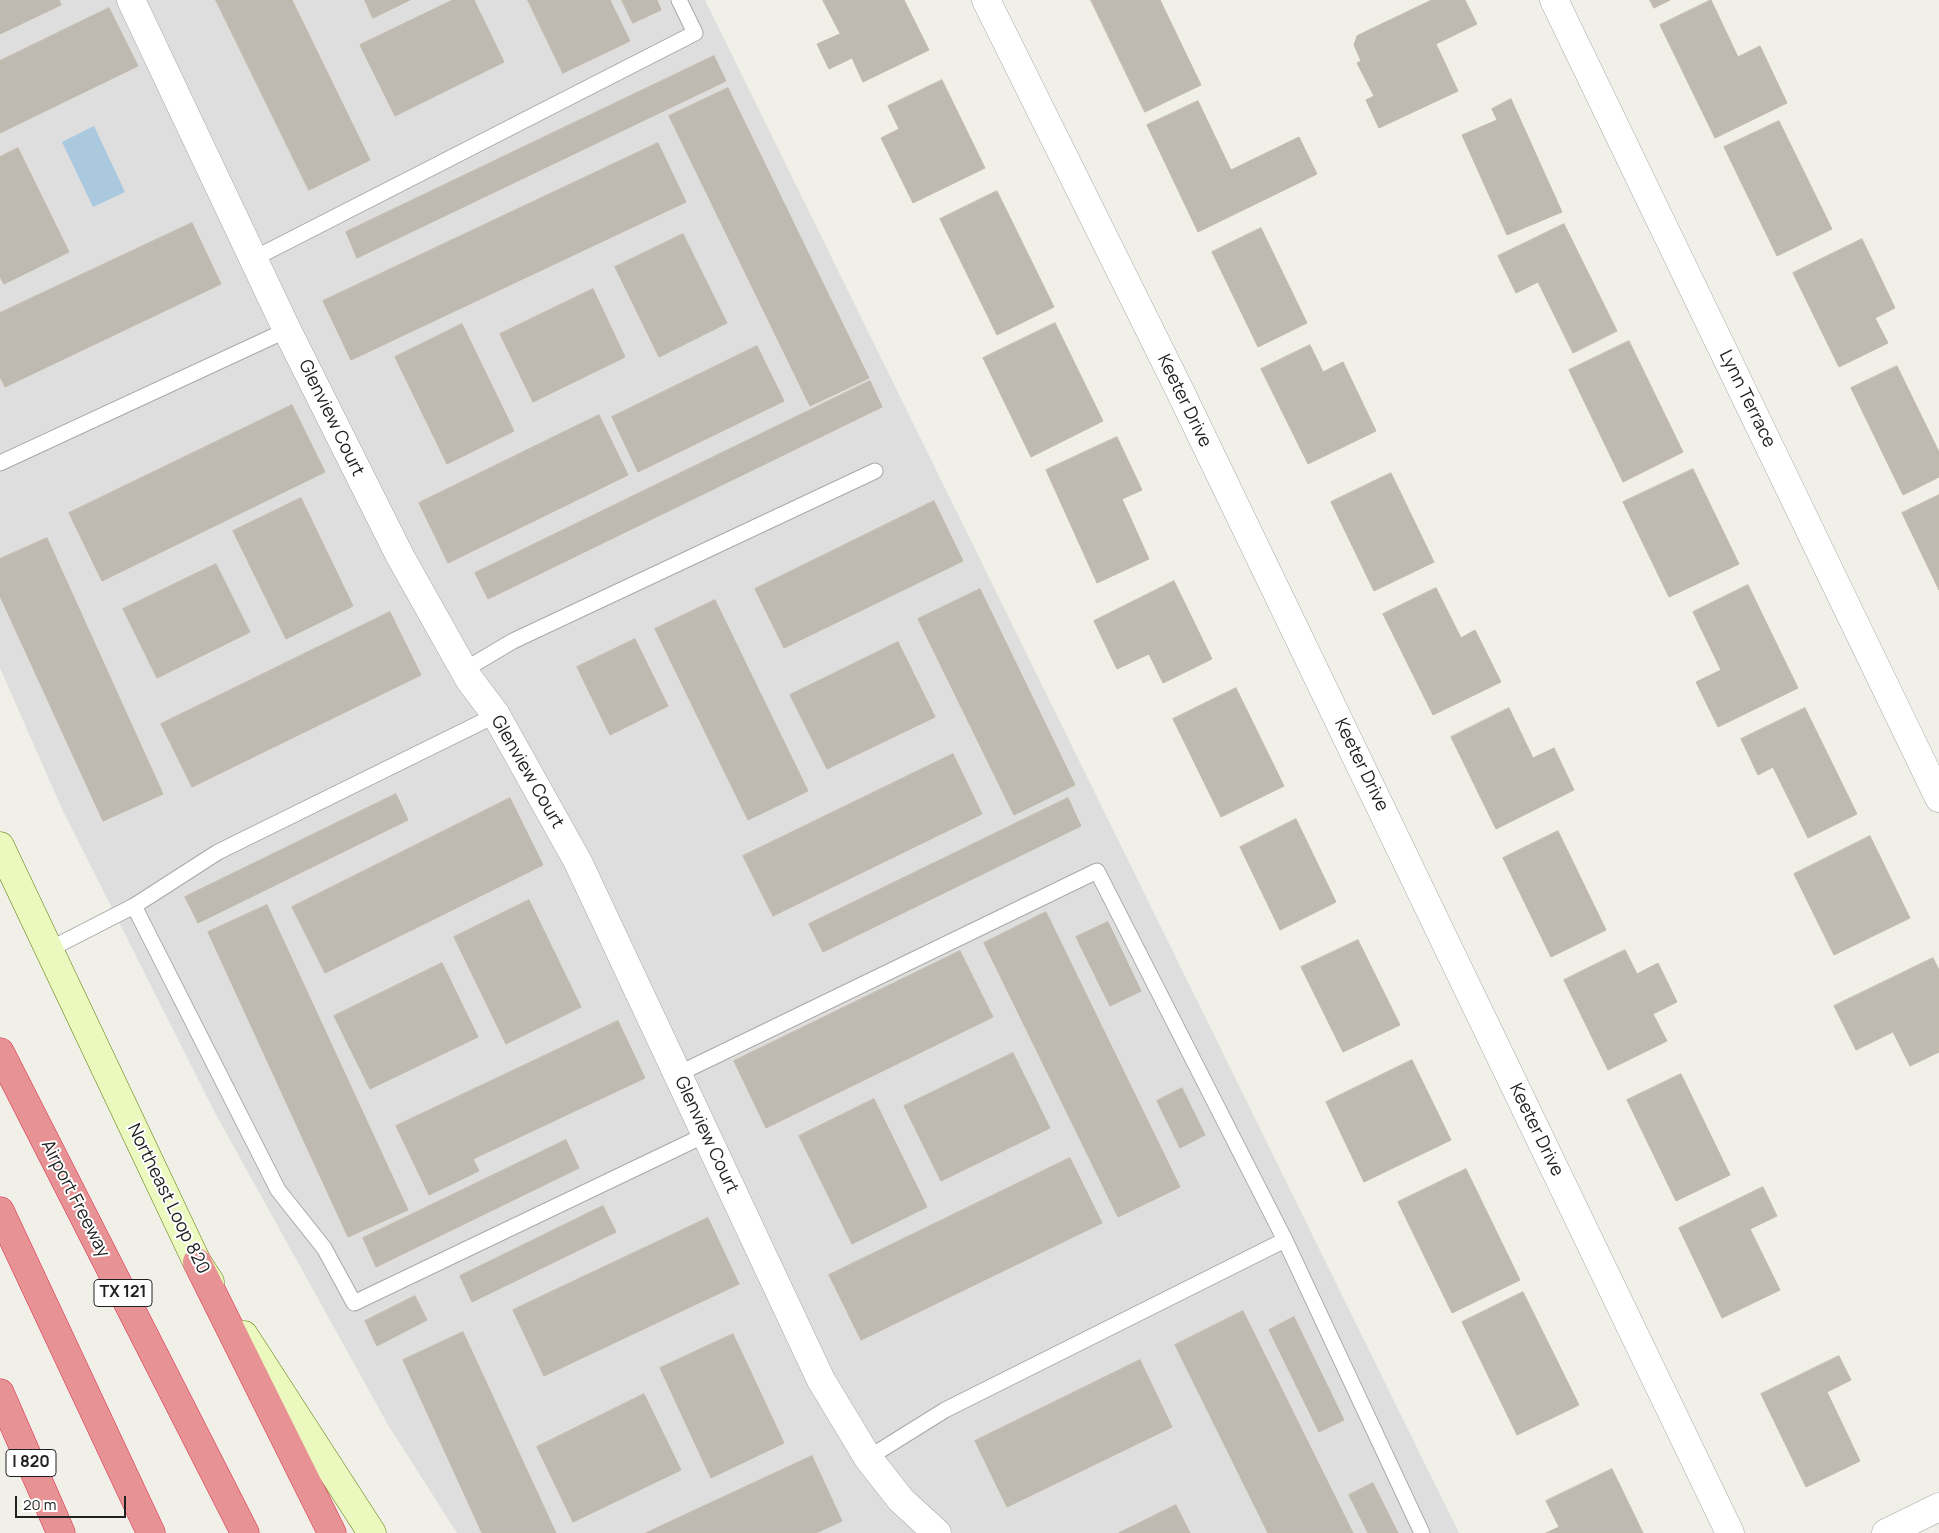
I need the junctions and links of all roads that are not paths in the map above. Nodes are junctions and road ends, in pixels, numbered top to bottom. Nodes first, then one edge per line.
1 (131, 0) edge
2 (679, 0) edge
3 (986, 0) edge
4 (1554, 0) edge
5 (253, 259) junction
6 (287, 330) junction
7 (0, 463) edge
8 (875, 471) dead end
9 (464, 670) junction
10 (496, 715) junction
11 (1939, 798) edge
12 (0, 846) edge
13 (134, 906) junction
14 (48, 950) junction
15 (0, 1052) edge
16 (678, 1074) junction
17 (705, 1135) junction
18 (0, 1211) edge
19 (1285, 1240) junction
20 (196, 1262) junction
21 (0, 1393) edge
22 (868, 1458) junction
23 (1939, 1507) edge
24 (61, 1533) edge
25 (151, 1533) edge
26 (245, 1533) edge
27 (332, 1533) edge
28 (372, 1533) edge
29 (937, 1533) edge
30 (1422, 1533) edge
31 (1730, 1533) edge
32 (1886, 1533) edge

1 - 5 street, Glenview Court
2 - 5 lane
3 - 31 street, Keeter Drive
4 - 11 street, Lynn Terrace
5 - 6 street, Glenview Court
6 - 7 lane
6 - 9 street, Glenview Court
8 - 9 lane
9 - 10 street, Glenview Court
10 - 13 lane
10 - 16 street, Glenview Court
12 - 14 main road, Northeast Loop 820
13 - 14 lane
13 - 17 lane
14 - 20 main road, Northeast Loop 820
15 - 26 highway, Airport Freeway / TX 121
16 - 17 street, Glenview Court
16 - 19 lane
17 - 22 street, Glenview Court
18 - 25 highway
19 - 22 lane
19 - 30 lane
20 - 27 highway
20 - 28 main road, Northeast Loop 820
21 - 24 highway, I 820
22 - 29 street, Glenview Court
23 - 32 street

